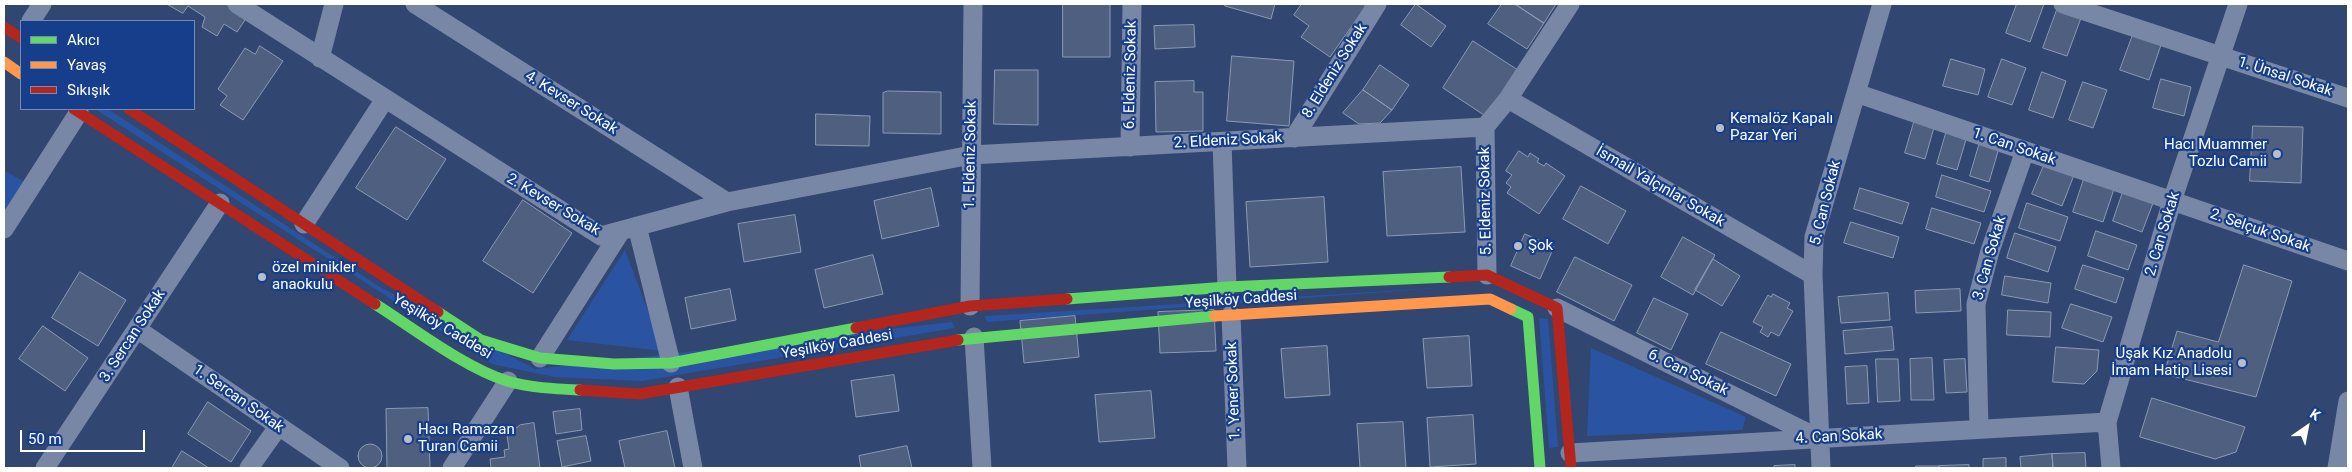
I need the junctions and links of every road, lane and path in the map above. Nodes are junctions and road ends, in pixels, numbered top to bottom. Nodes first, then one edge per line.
1 (42, 4) edge
2 (237, 4) edge
3 (334, 4) edge
4 (415, 4) edge
5 (972, 4) edge
6 (1132, 4) edge
7 (1377, 4) edge
8 (1570, 4) edge
9 (1882, 4) edge
10 (2064, 4) edge
11 (2238, 4) edge
12 (32, 20) edge
13 (4, 27) edge
14 (20, 36) edge
15 (2221, 56) junction
16 (320, 58) junction
17 (4, 63) edge
18 (20, 73) edge
19 (1856, 93) junction
20 (2348, 98) edge
21 (385, 99) junction
22 (1508, 99) junction
23 (77, 110) edge
24 (131, 110) edge
25 (1485, 127) junction
26 (1294, 138) junction
27 (1222, 142) junction
28 (1130, 147) junction
29 (2024, 151) junction
30 (971, 156) junction
31 (2172, 201) junction
32 (727, 202) junction
33 (220, 203) junction
34 (304, 224) junction
35 (629, 228) junction
36 (4, 229) edge
37 (2348, 261) edge
38 (1487, 275) junction
39 (1813, 276) junction
40 (1227, 287) junction
41 (1490, 299) junction
42 (970, 306) junction
43 (1557, 308) junction
44 (1231, 314) junction
45 (1528, 317) junction
46 (137, 330) junction
47 (974, 337) junction
48 (540, 358) junction
49 (671, 363) junction
50 (508, 381) junction
51 (678, 388) junction
52 (2348, 401) edge
53 (2107, 422) junction
54 (278, 427) junction
55 (1978, 429) junction
56 (1819, 438) junction
57 (1557, 457) edge
58 (45, 468) edge
59 (249, 468) edge
60 (340, 468) edge
61 (452, 468) edge
62 (693, 468) edge
63 (982, 468) edge
64 (1237, 468) edge
65 (1540, 468) edge
66 (1821, 468) edge
67 (2111, 468) edge
68 (2337, 468) edge

1 - 12 street
2 - 16 street, 2. Kevser Sokak
3 - 16 street
4 - 32 street, 4. Kevser Sokak
5 - 30 street, 1. Eldeniz Sokak
6 - 28 street, 6. Eldeniz Sokak
7 - 26 street, 8. Eldeniz Sokak
8 - 22 street
9 - 19 street, 5. Can Sokak
10 - 15 street, 1. Ünsal Sokak
11 - 15 street, 2. Can Sokak
13 - 14 street
15 - 20 street, 1. Ünsal Sokak
15 - 31 street, 2. Can Sokak
16 - 21 street, 2. Kevser Sokak
17 - 18 street
19 - 29 street, 1. Can Sokak
19 - 39 street, 5. Can Sokak
21 - 34 street
21 - 35 street, 2. Kevser Sokak
22 - 25 street
22 - 39 street, İsmail Yalçınlar Sokak
23 - 33 street, Yeşilköy Caddesi
23 - 36 street
24 - 34 street, Yeşilköy Caddesi
25 - 26 street, 2. Eldeniz Sokak
25 - 38 street, 5. Eldeniz Sokak
26 - 27 street, 2. Eldeniz Sokak
27 - 28 street, 2. Eldeniz Sokak
27 - 40 street
28 - 30 street, 2. Eldeniz Sokak
29 - 31 street, 1. Can Sokak
29 - 55 street, 3. Can Sokak
30 - 32 street, 2. Kevser Sokak
30 - 42 street, 1. Eldeniz Sokak
31 - 37 street, 2. Selçuk Sokak
31 - 53 street, 2. Can Sokak
32 - 35 street, 2. Kevser Sokak
33 - 46 street, 3. Sercan Sokak
33 - 50 street, Yeşilköy Caddesi
34 - 48 street, Yeşilköy Caddesi
35 - 48 street
35 - 49 street
38 - 40 street, Yeşilköy Caddesi
38 - 41 street
38 - 43 street, Yeşilköy Caddesi
39 - 56 street, 5. Can Sokak
40 - 42 street, Yeşilköy Caddesi
41 - 44 street, Yeşilköy Caddesi
41 - 45 street, Yeşilköy Caddesi
42 - 47 street
42 - 49 street, Yeşilköy Caddesi
43 - 45 street
43 - 56 street, 6. Can Sokak
43 - 57 street
44 - 47 street, Yeşilköy Caddesi
44 - 64 street, 1. Yener Sokak
45 - 57 street
46 - 54 street, 1. Sercan Sokak
46 - 58 street, 3. Sercan Sokak
47 - 51 street, Yeşilköy Caddesi
47 - 63 street
48 - 49 street, Yeşilköy Caddesi
50 - 51 street, Yeşilköy Caddesi
50 - 61 street
51 - 62 street
52 - 68 street
53 - 55 street, 4. Can Sokak
53 - 67 street, 2. Can Sokak
54 - 59 street
54 - 60 street, 1. Sercan Sokak
55 - 56 street, 4. Can Sokak
56 - 57 street, 4. Can Sokak
56 - 66 street, 5. Can Sokak
57 - 65 street

